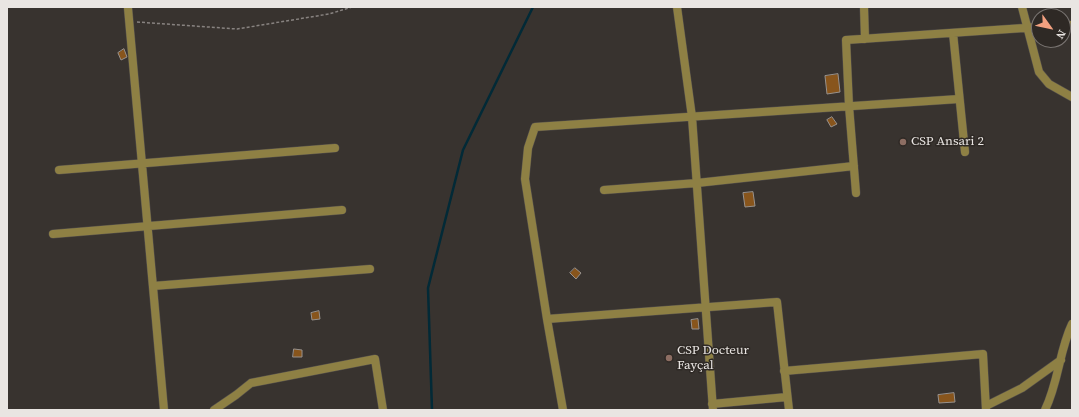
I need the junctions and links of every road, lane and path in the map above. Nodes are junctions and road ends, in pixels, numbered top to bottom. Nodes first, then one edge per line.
1 (352, 7) edge
2 (678, 7) edge
3 (864, 7) edge
4 (1022, 7) edge
5 (128, 8) edge
6 (129, 22) junction
7 (1028, 28) junction
8 (1031, 28) edge
9 (953, 33) junction
10 (865, 39) junction
11 (1072, 97) edge
12 (959, 99) junction
13 (849, 106) junction
14 (692, 117) junction
15 (335, 148) dead end
16 (965, 152) dead end
17 (142, 164) junction
18 (854, 166) junction
19 (59, 170) dead end
20 (697, 183) junction
21 (604, 190) dead end
22 (856, 193) dead end
23 (342, 210) dead end
24 (148, 226) junction
25 (53, 234) dead end
26 (370, 269) dead end
27 (153, 286) junction
28 (706, 308) junction
29 (547, 319) junction
30 (1072, 324) edge
31 (1061, 360) junction
32 (784, 371) junction
33 (787, 397) junction
34 (713, 407) edge
35 (986, 408) edge
36 (164, 410) edge
37 (214, 410) edge
38 (383, 410) edge
39 (563, 410) edge
40 (789, 410) edge
41 (1045, 410) edge

1 - 6 path
2 - 14 street
3 - 10 street
4 - 7 street
5 - 6 street
6 - 17 street
7 - 8 street
7 - 9 street
7 - 11 street
9 - 10 street
9 - 12 street
10 - 13 street
12 - 13 street
12 - 16 street
13 - 14 street
13 - 18 street
14 - 20 street
14 - 29 street
15 - 17 street
17 - 19 street
17 - 24 street
18 - 20 street
18 - 22 street
20 - 21 street
20 - 28 street
23 - 24 street
24 - 25 street
24 - 27 street
26 - 27 street
27 - 36 street
28 - 29 street
28 - 32 street
28 - 34 street
29 - 39 street
30 - 31 street
31 - 35 street
31 - 41 street
32 - 33 street
32 - 35 street
33 - 34 street
33 - 40 street
37 - 38 street

